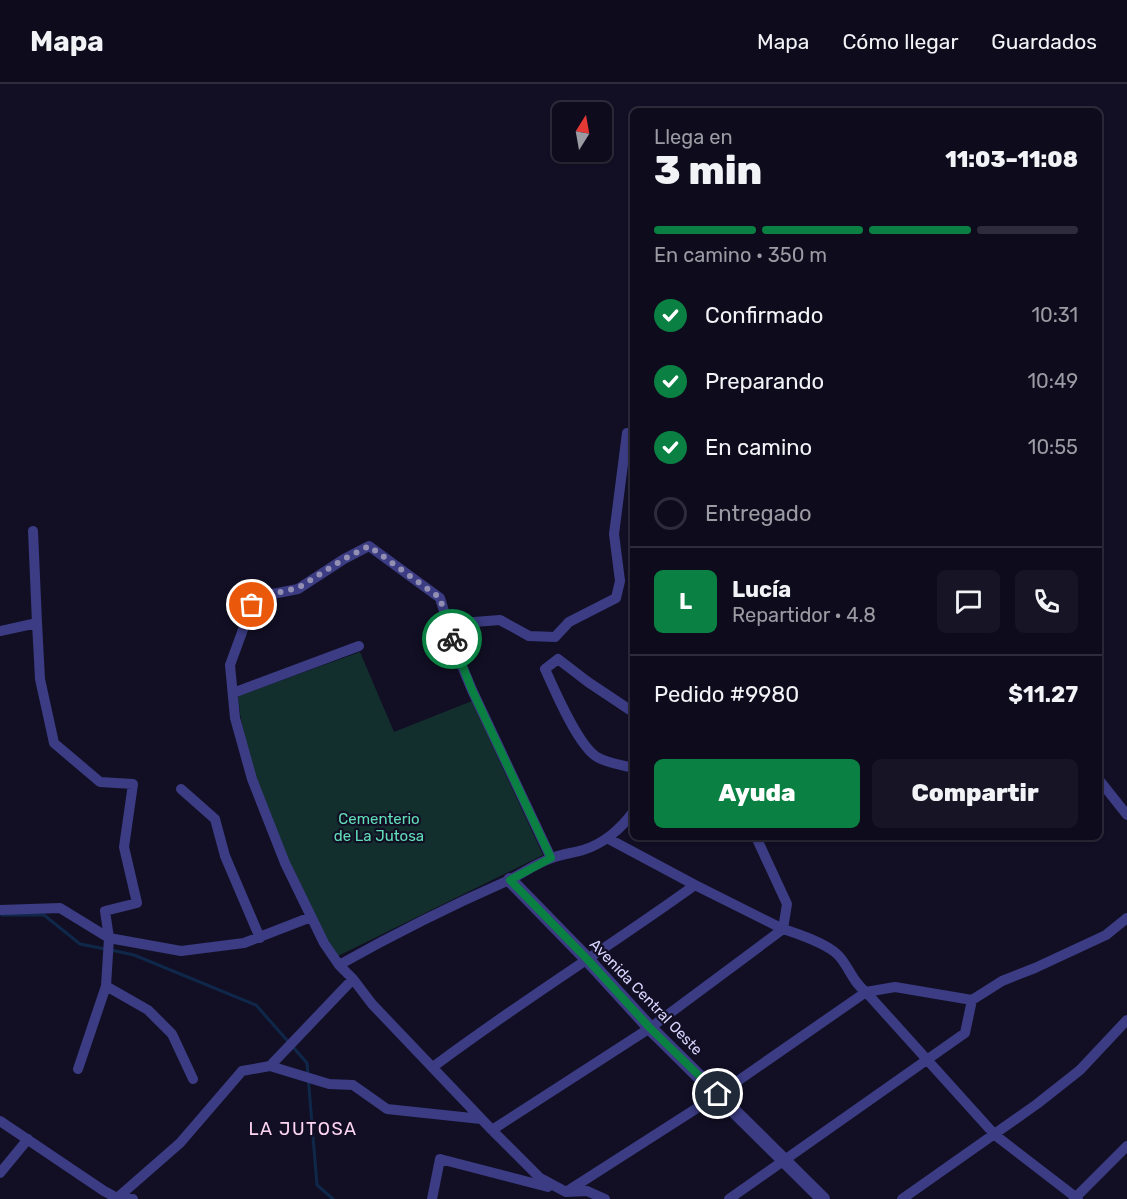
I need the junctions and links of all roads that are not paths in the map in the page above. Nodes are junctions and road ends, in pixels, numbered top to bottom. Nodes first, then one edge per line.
1 (627, 433) dead end
2 (33, 531) dead end
3 (37, 623) junction
4 (0, 631) edge
5 (359, 646) dead end
6 (457, 654) junction
7 (233, 693) junction
8 (630, 710) edge
9 (630, 767) edge
10 (1102, 784) edge
11 (181, 789) dead end
12 (1127, 815) edge
13 (630, 816) edge
14 (607, 838) junction
15 (757, 840) edge
16 (551, 858) junction
17 (510, 880) junction
18 (695, 885) junction
19 (0, 910) edge
20 (311, 917) junction
21 (1127, 918) edge
22 (783, 929) junction
23 (109, 938) junction
24 (260, 938) junction
25 (587, 959) junction
26 (339, 965) junction
27 (353, 979) junction
28 (106, 986) junction
29 (866, 992) junction
30 (972, 1000) junction
31 (1127, 1020) edge
32 (650, 1028) junction
33 (927, 1061) junction
34 (270, 1066) junction
35 (433, 1067) junction
36 (78, 1069) dead end
37 (193, 1079) dead end
38 (718, 1094) junction
39 (481, 1119) junction
40 (0, 1120) edge
41 (492, 1130) junction
42 (994, 1135) junction
43 (28, 1139) junction
44 (1127, 1146) edge
45 (784, 1162) junction
46 (0, 1173) edge
47 (566, 1192) junction
48 (117, 1198) edge
49 (1076, 1198) edge
50 (133, 1199) edge
51 (432, 1199) edge
52 (605, 1199) edge
53 (729, 1199) edge
54 (823, 1199) edge
55 (902, 1199) edge

1 - 6 street
2 - 3 street
3 - 4 street
3 - 23 street
5 - 7 street
6 - 7 street
6 - 16 street
7 - 20 street
8 - 9 street
10 - 12 street
11 - 24 street
13 - 14 street
14 - 16 street
14 - 18 street
15 - 22 street
16 - 17 street
17 - 25 street, Avenida Central Oeste
17 - 26 street
18 - 22 street
18 - 25 street
19 - 23 street
20 - 24 street
20 - 26 street
21 - 30 street
22 - 29 street
22 - 32 street
23 - 24 street
23 - 28 street
25 - 32 street, Avenida Central Oeste
25 - 35 street
26 - 27 street
27 - 34 street
27 - 35 street
28 - 36 street
28 - 37 street
29 - 30 street
29 - 33 street
29 - 38 street
30 - 33 street
31 - 42 street
32 - 38 street, Avenida Central Oeste
32 - 41 street
33 - 42 street
33 - 45 street
34 - 39 street
34 - 48 street
35 - 39 street
38 - 45 street, Avenida Central Oeste
38 - 47 street
39 - 41 street
40 - 43 street
41 - 47 street
42 - 49 street
42 - 55 street
43 - 46 street
43 - 48 street
44 - 49 street
45 - 53 street
45 - 54 street, Avenida Central Oeste
47 - 51 street
47 - 52 street
48 - 50 street

